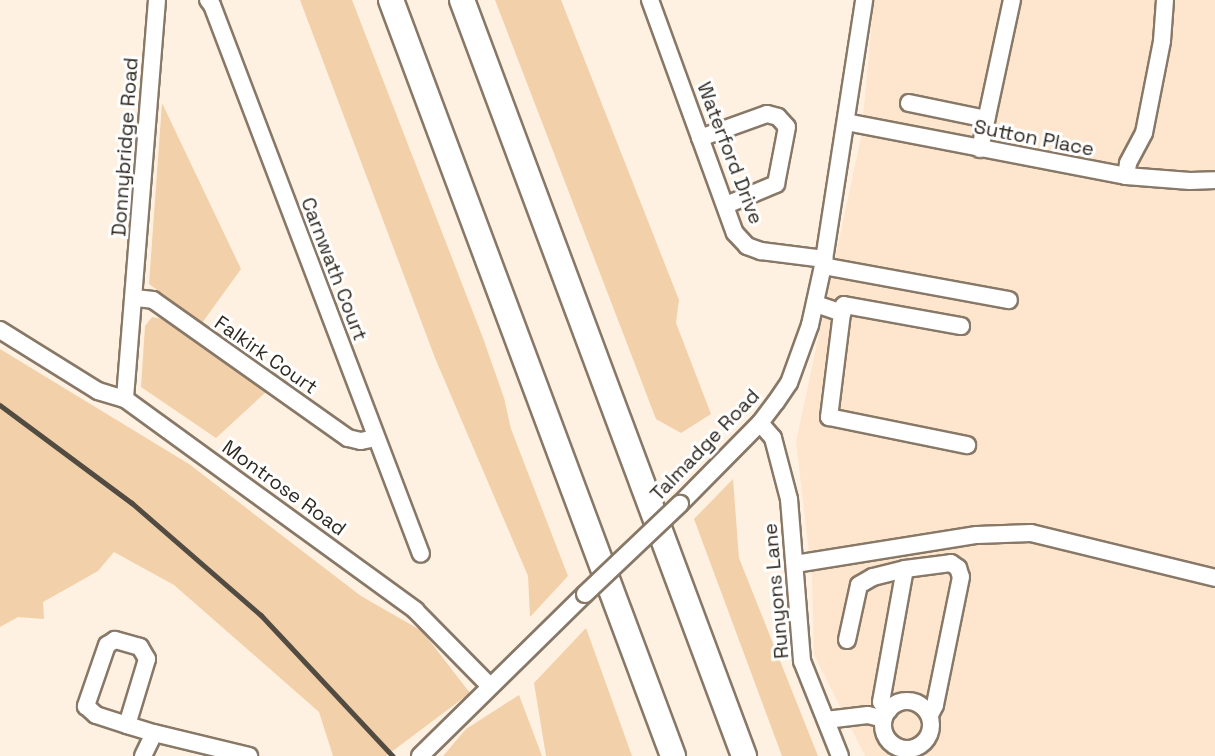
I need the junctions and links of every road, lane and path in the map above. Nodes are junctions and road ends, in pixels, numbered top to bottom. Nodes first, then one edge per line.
1 (157, 0) edge
2 (208, 0) edge
3 (391, 0) edge
4 (462, 0) edge
5 (650, 0) edge
6 (864, 0) edge
7 (1012, 0) edge
8 (1165, 0) edge
9 (909, 103) dead end
10 (986, 119) junction
11 (846, 122) junction
12 (700, 138) junction
13 (980, 149) junction
14 (1126, 176) junction
15 (1215, 180) edge
16 (726, 206) junction
17 (823, 263) junction
18 (135, 298) junction
19 (1009, 300) dead end
20 (816, 304) junction
21 (842, 313) junction
22 (961, 326) dead end
23 (0, 330) edge
24 (125, 399) junction
25 (760, 423) junction
26 (375, 438) junction
27 (967, 445) dead end
28 (421, 554) dead end
29 (795, 564) junction
30 (905, 569) junction
31 (1215, 578) edge
32 (847, 640) dead end
33 (489, 685) junction
34 (886, 714) junction
35 (930, 715) junction
36 (826, 720) junction
37 (127, 725) junction
38 (154, 733) junction
39 (925, 750) edge
40 (216, 752) edge
41 (143, 756) edge
42 (249, 756) edge
43 (420, 756) edge
44 (673, 756) edge
45 (744, 756) edge
46 (840, 756) edge

1 - 18 street, Donnybridge Road
2 - 26 street, Carnwath Court
3 - 44 highway
4 - 45 highway
5 - 12 street, Waterford Drive
6 - 11 street, Talmadge Road
7 - 10 street
8 - 14 street
9 - 10 street
10 - 13 street
11 - 13 street, Sutton Place
11 - 17 street, Talmadge Road
12 - 16 street, Waterford Drive
12 - 16 street
13 - 14 street, Sutton Place
14 - 15 street, Sutton Place
16 - 17 street, Waterford Drive
17 - 19 street, Waterford Drive
17 - 20 street, Talmadge Road
18 - 24 street
18 - 26 street, Falkirk Court
20 - 21 street
20 - 25 street, Talmadge Road
21 - 22 street
21 - 27 street
23 - 24 street, Montrose Road
24 - 33 street, Montrose Road
25 - 29 street, Runyons Lane
25 - 33 street, Talmadge Road, bridge
26 - 28 street, Carnwath Court
29 - 31 street
29 - 36 street, Runyons Lane
30 - 32 street
30 - 34 street
30 - 35 street
33 - 43 street, Talmadge Road
34 - 35 street
34 - 36 street
34 - 39 street
35 - 39 street
36 - 46 street, Runyons Lane
37 - 37 street
37 - 38 street
38 - 40 street
38 - 41 street
40 - 42 street

